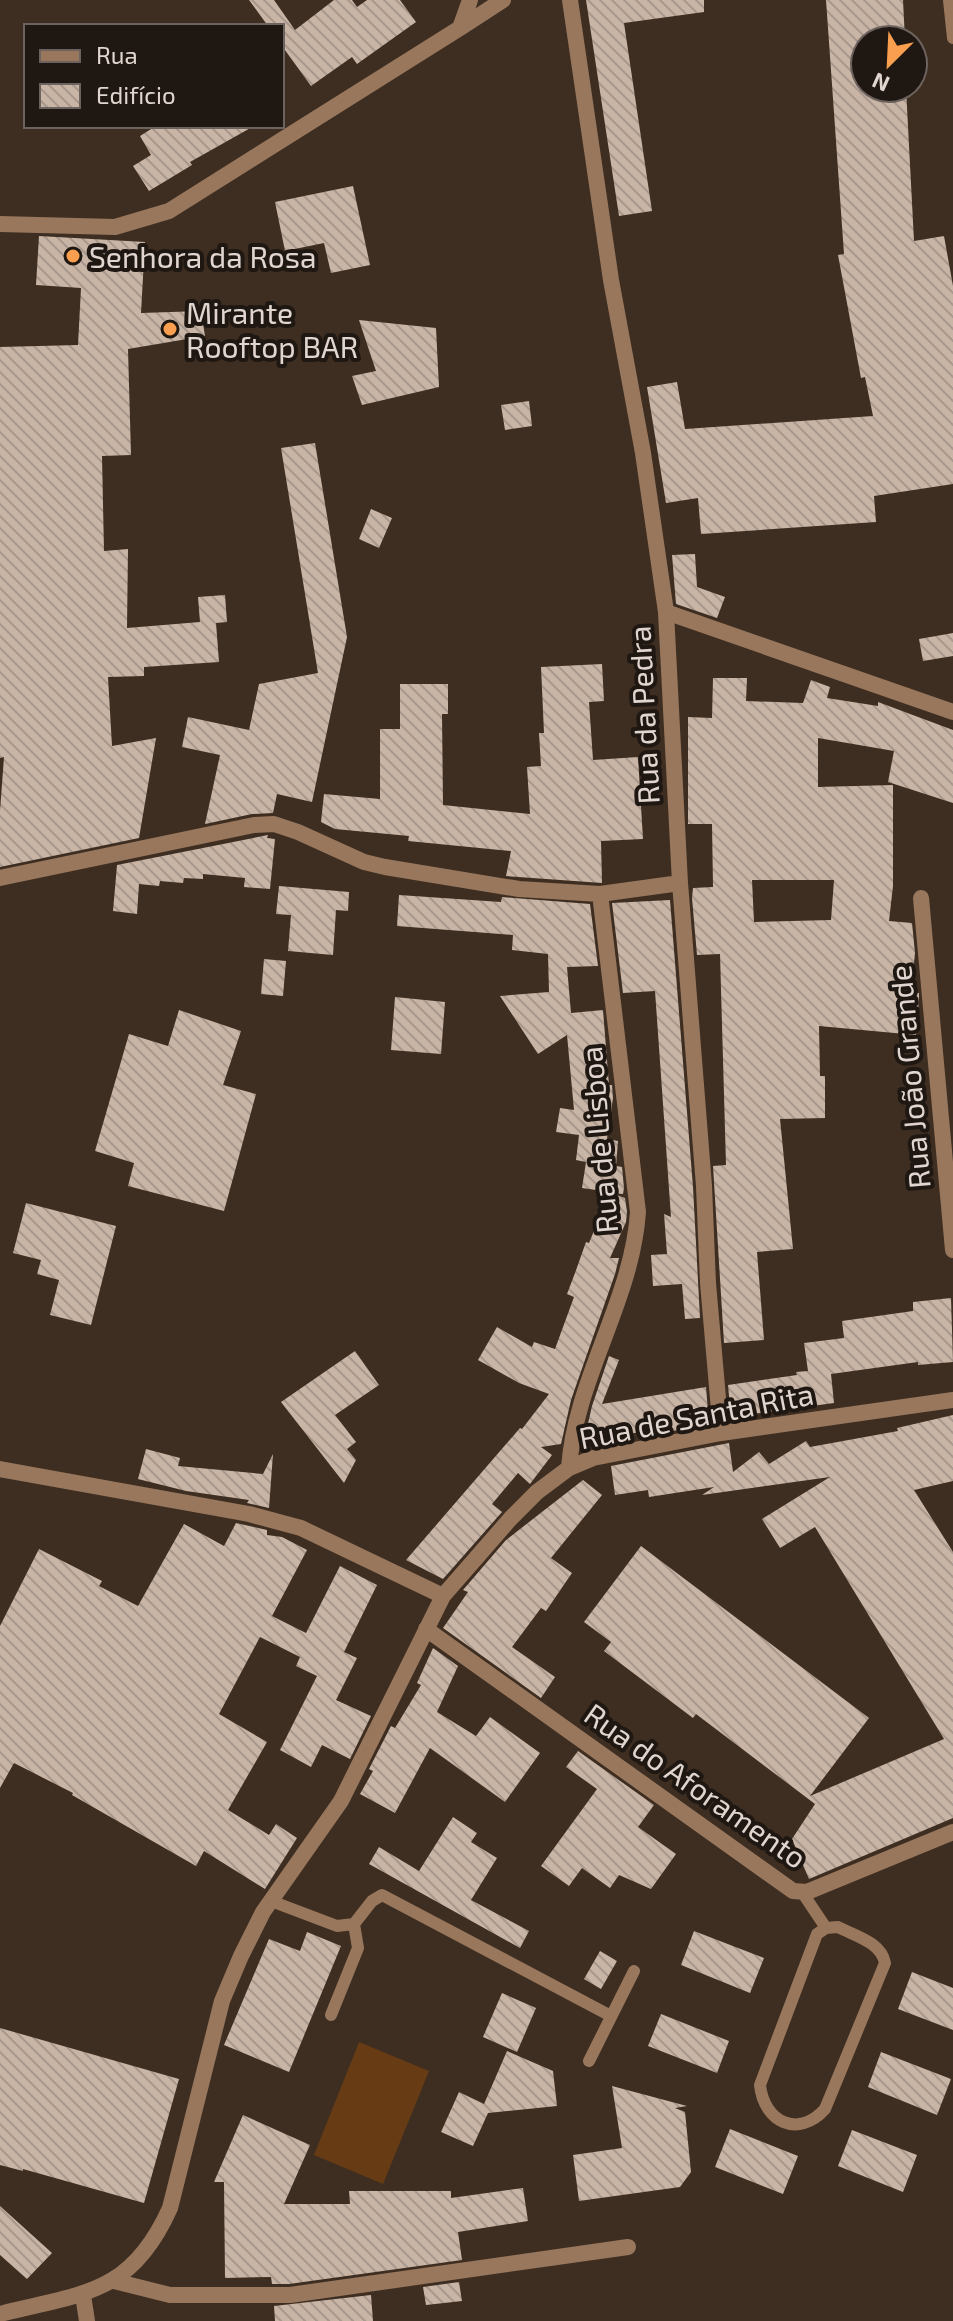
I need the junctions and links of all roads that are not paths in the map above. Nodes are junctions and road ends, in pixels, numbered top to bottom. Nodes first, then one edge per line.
1 (470, 0) edge
2 (503, 0) edge
3 (570, 0) edge
4 (949, 0) edge
5 (460, 28) junction
6 (953, 38) edge
7 (0, 224) edge
8 (666, 612) junction
9 (953, 712) edge
10 (0, 878) edge
11 (680, 883) junction
12 (600, 894) junction
13 (921, 898) dead end
14 (953, 1250) edge
15 (953, 1400) edge
16 (721, 1433) junction
17 (569, 1468) junction
18 (0, 1469) edge
19 (443, 1596) junction
20 (426, 1629) junction
21 (953, 1832) edge
22 (802, 1892) junction
23 (271, 1901) junction
24 (354, 1924) junction
25 (826, 1928) junction
26 (634, 1971) dead end
27 (331, 2015) dead end
28 (611, 2016) junction
29 (589, 2061) dead end
30 (628, 2247) dead end
31 (114, 2281) junction
32 (83, 2295) junction
33 (0, 2314) edge
34 (87, 2321) edge

1 - 5 street
2 - 5 street
3 - 8 street, Rua da Pedra
4 - 6 lane
5 - 7 street
8 - 9 street
8 - 11 street, Rua da Pedra
10 - 12 street
11 - 12 street
11 - 16 street, Rua da Pedra
12 - 17 street, Rua de Lisboa
13 - 14 street, Rua João Grande
15 - 16 street, Rua de Santa Rita
16 - 17 street, Rua de Santa Rita
17 - 19 street, Rua de Santa Rita
18 - 19 street
19 - 20 street, Rua de Santa Rita
20 - 22 street, Rua do Aforamento
20 - 23 street, Rua de Santa Rita
21 - 22 street, Rua do Aforamento
22 - 25 lane
23 - 24 lane
23 - 31 street, Rua de Santa Rita
24 - 27 lane
24 - 28 lane
25 - 25 lane
26 - 28 lane
28 - 29 lane
30 - 31 street
31 - 32 street, Rua de Santa Rita
32 - 33 street, Rua de Santa Rita
32 - 34 street

